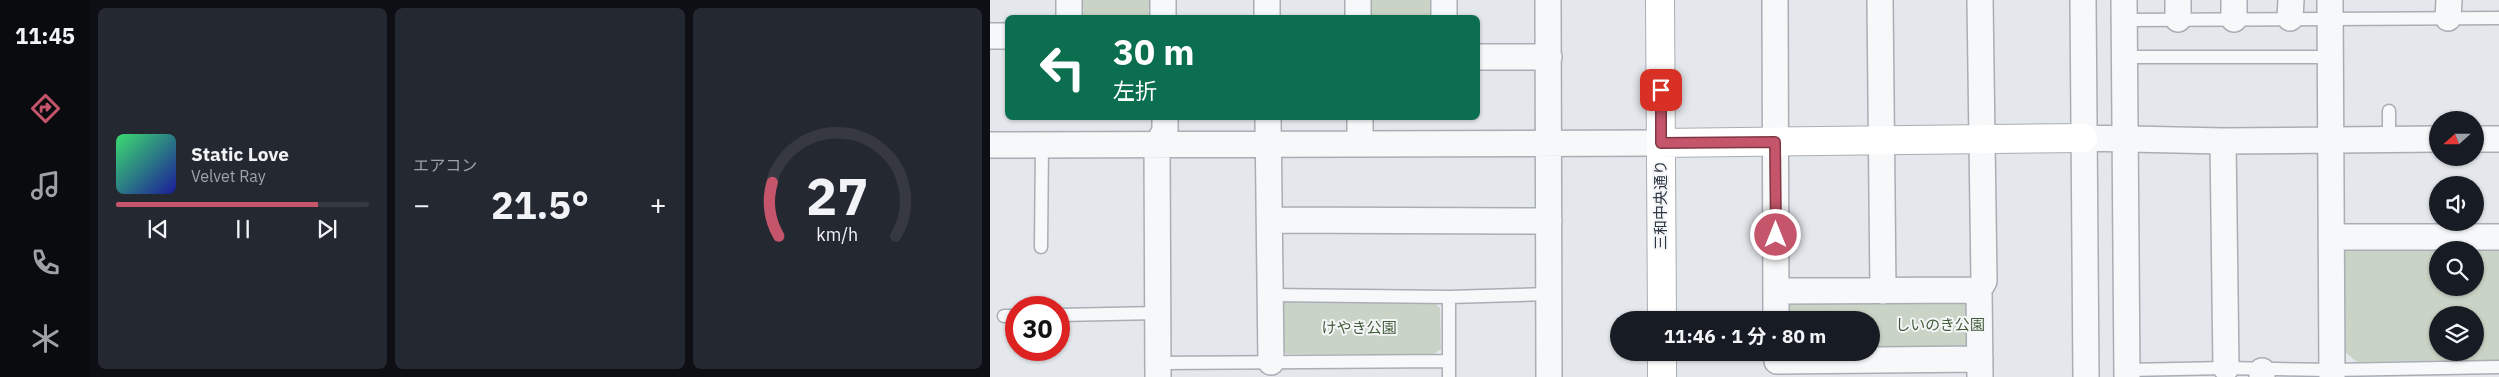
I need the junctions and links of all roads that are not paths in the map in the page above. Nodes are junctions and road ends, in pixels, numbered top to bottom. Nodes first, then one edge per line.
1 (1069, 0) edge
2 (1163, 0) edge
3 (1267, 0) edge
4 (1358, 0) edge
5 (1444, 0) edge
6 (1548, 0) edge
7 (1660, 0) edge
8 (1775, 0) edge
9 (1880, 0) edge
10 (1980, 0) edge
11 (2083, 0) edge
12 (2234, 9) edge
13 (2291, 9) edge
14 (2330, 9) edge
15 (2449, 9) edge
16 (2124, 10) edge
17 (2178, 10) edge
18 (1069, 15) edge
19 (1164, 15) edge
20 (1268, 15) edge
21 (1358, 15) edge
22 (1444, 15) edge
23 (2499, 18) edge
24 (990, 36) edge
25 (1005, 36) edge
26 (1480, 57) edge
27 (1548, 57) junction
28 (2124, 57) junction
29 (2330, 57) junction
30 (2389, 111) dead end
31 (1165, 120) edge
32 (1268, 120) edge
33 (1360, 120) edge
34 (2083, 138) junction
35 (2429, 139) edge
36 (2484, 139) edge
37 (2499, 139) edge
38 (1982, 140) junction
39 (2125, 140) junction
40 (2330, 140) junction
41 (2389, 140) junction
42 (1880, 141) junction
43 (2223, 141) junction
44 (1548, 142) junction
45 (1775, 142) junction
46 (1661, 143) junction
47 (1360, 144) junction
48 (990, 145) edge
49 (1042, 145) junction
50 (1158, 145) junction
51 (1268, 145) junction
52 (1270, 220) junction
53 (1549, 221) junction
54 (2331, 237) junction
55 (2499, 237) edge
56 (1041, 247) dead end
57 (1883, 290) junction
58 (1979, 290) junction
59 (1776, 291) junction
60 (1549, 294) junction
61 (1271, 295) junction
62 (1449, 296) junction
63 (1662, 311) edge
64 (1776, 311) edge
65 (1158, 312) junction
66 (1070, 315) edge
67 (1449, 361) junction
68 (1662, 361) edge
69 (1271, 362) junction
70 (1776, 363) edge
71 (2499, 367) edge
72 (1980, 368) edge
73 (2226, 368) junction
74 (1874, 369) edge
75 (1158, 370) edge
76 (2127, 374) edge
77 (2262, 374) edge
78 (2332, 374) edge
79 (1449, 377) edge
80 (1549, 377) edge
81 (1662, 377) edge
82 (2086, 377) edge

1 - 18 street
2 - 19 street
3 - 20 street
4 - 21 street
5 - 22 street
6 - 27 street
7 - 46 street, 三和中央通り
8 - 45 street
9 - 42 street
10 - 38 street
11 - 34 street
12 - 13 lane
12 - 17 lane
13 - 14 lane
14 - 15 lane
14 - 29 street
15 - 23 lane
16 - 17 lane
16 - 28 street
24 - 25 street
26 - 27 street
27 - 44 street
28 - 29 lane
28 - 39 street
29 - 40 street
30 - 41 lane
31 - 50 street
32 - 51 street
33 - 47 street
34 - 38 street
34 - 39 street
34 - 82 street
35 - 41 street
36 - 37 street
38 - 42 street
38 - 58 street
39 - 43 street
39 - 76 street
40 - 41 street
40 - 43 street
40 - 54 street
42 - 45 street
42 - 57 street
43 - 73 street
44 - 46 street
44 - 47 street
44 - 53 street
45 - 46 street
45 - 59 street
46 - 63 street, 三和中央通り
47 - 51 street
48 - 49 street
49 - 50 street
49 - 56 lane
50 - 51 street
50 - 65 street
51 - 52 street
52 - 53 street
52 - 61 street
53 - 60 street
54 - 55 street
54 - 78 street
57 - 58 street
57 - 59 street
58 - 72 street
59 - 64 street
60 - 62 lane
60 - 80 street
61 - 62 lane
61 - 69 street
62 - 67 lane
65 - 66 lane
65 - 75 street
67 - 69 lane
67 - 79 lane
68 - 81 street
69 - 75 lane
70 - 74 street
71 - 78 lane
72 - 74 street
73 - 76 lane
73 - 77 lane
77 - 78 lane

